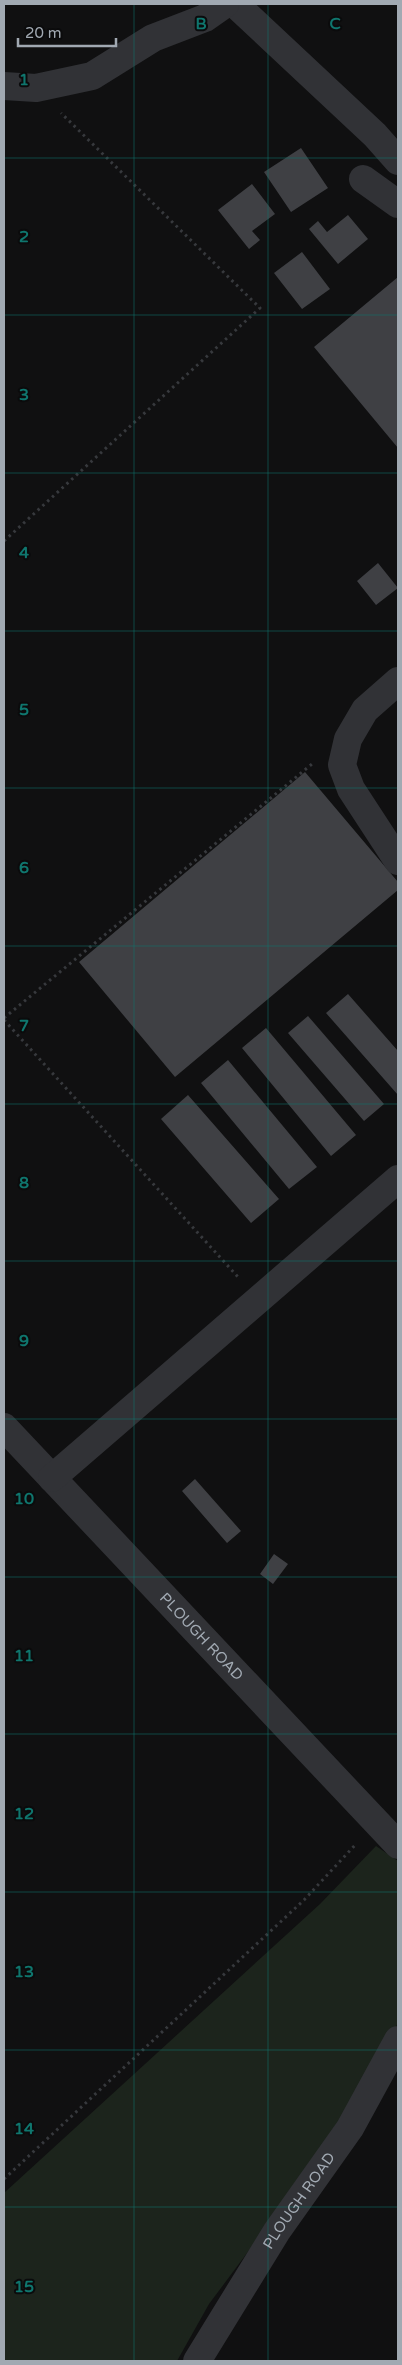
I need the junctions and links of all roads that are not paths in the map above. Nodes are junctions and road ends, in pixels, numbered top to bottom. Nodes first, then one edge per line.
1 (225, 4) edge
2 (235, 4) edge
3 (4, 86) edge
4 (398, 161) edge
5 (363, 179) dead end
6 (398, 204) edge
7 (398, 681) edge
8 (398, 861) edge
9 (398, 1179) edge
10 (4, 1427) edge
11 (52, 1478) junction
12 (398, 1845) edge
13 (398, 2040) edge
14 (197, 2361) edge

1 - 3 lane
2 - 4 lane
5 - 6 lane
7 - 8 lane
9 - 11 lane
10 - 11 lane, PLOUGH ROAD
11 - 12 lane, PLOUGH ROAD
13 - 14 lane, PLOUGH ROAD

